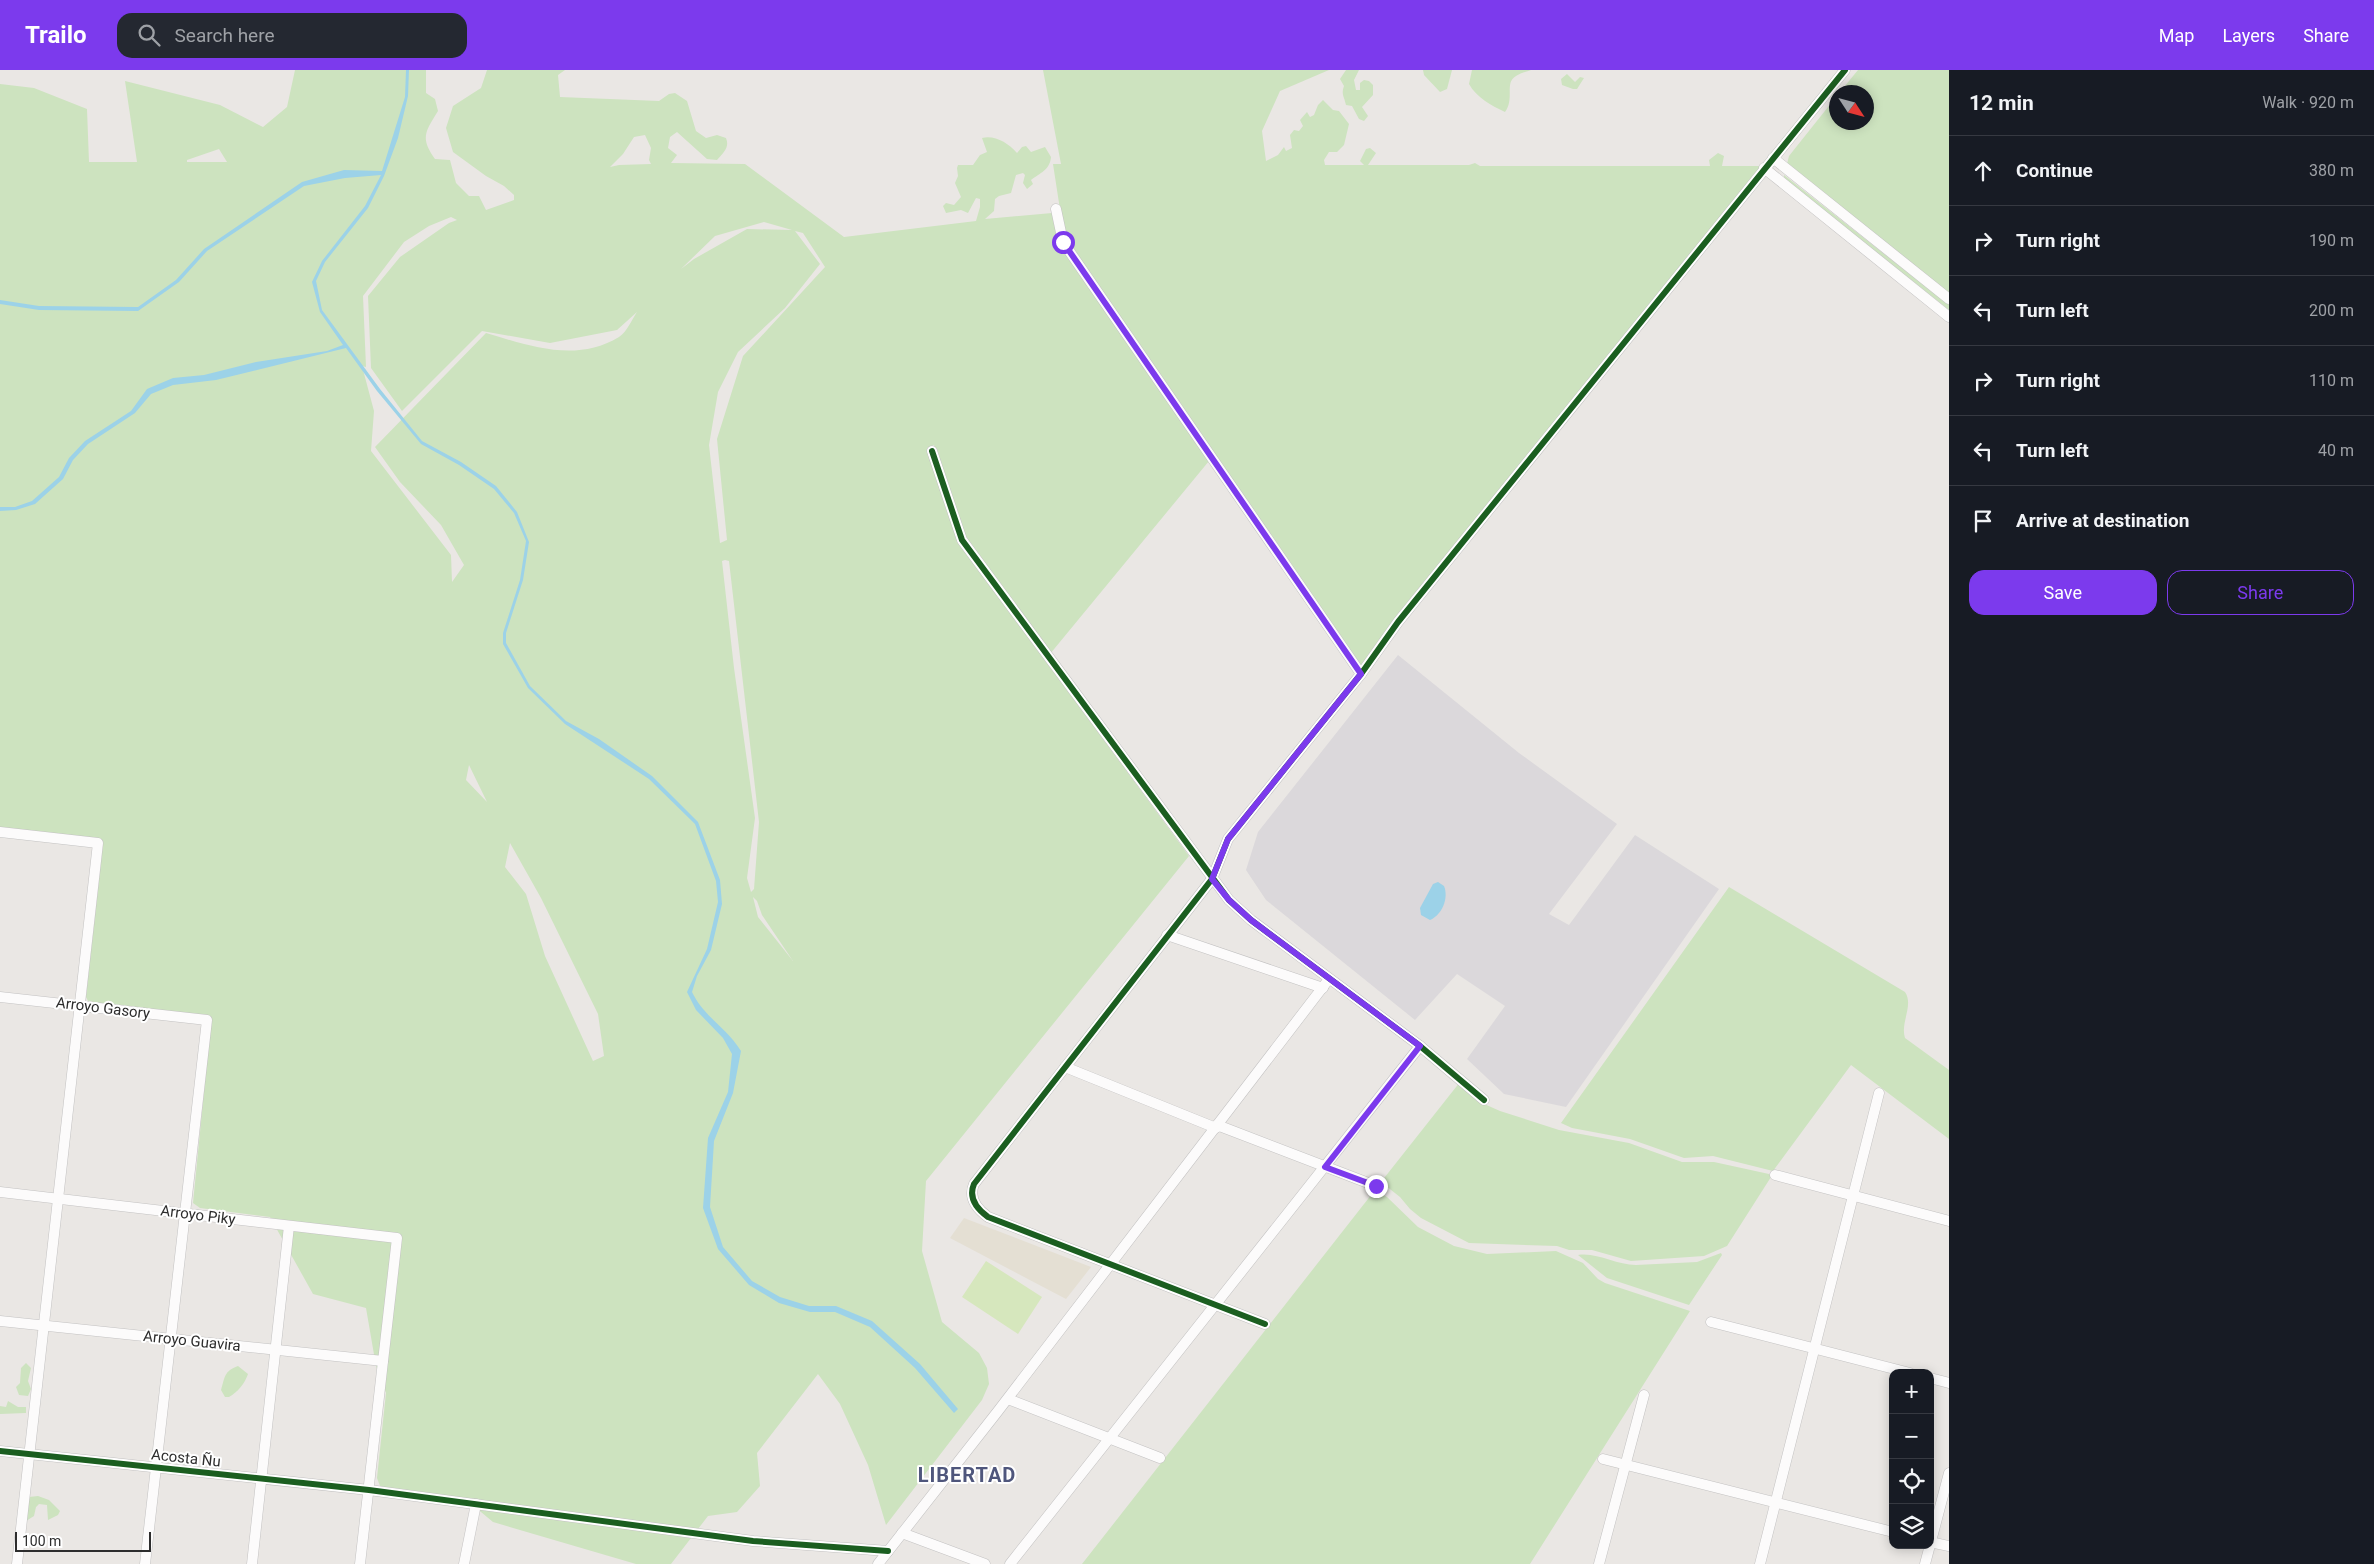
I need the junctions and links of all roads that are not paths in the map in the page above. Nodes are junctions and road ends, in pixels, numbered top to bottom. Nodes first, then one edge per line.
1 (1845, 70) edge
2 (1773, 158) junction
3 (1764, 168) junction
4 (1056, 209) dead end
5 (1949, 299) edge
6 (1949, 316) edge
7 (932, 452) dead end
8 (1361, 674) junction
9 (0, 832) edge
10 (1212, 879) junction
11 (1167, 935) junction
12 (1329, 979) junction
13 (1322, 988) junction
14 (0, 996) edge
15 (80, 1005) junction
16 (1420, 1046) junction
17 (1065, 1067) junction
18 (1879, 1093) dead end
19 (1484, 1100) dead end
20 (1216, 1126) junction
21 (1325, 1167) junction
22 (1775, 1174) dead end
23 (1376, 1186) dead end
24 (0, 1192) edge
25 (1853, 1196) junction
26 (58, 1198) junction
27 (185, 1213) junction
28 (1949, 1221) edge
29 (289, 1226) junction
30 (1111, 1264) junction
31 (1215, 1305) junction
32 (0, 1321) edge
33 (1711, 1322) dead end
34 (1266, 1324) dead end
35 (44, 1326) junction
36 (170, 1339) junction
37 (1814, 1348) junction
38 (275, 1350) junction
39 (383, 1361) junction
40 (1895, 1369) edge
41 (1934, 1379) edge
42 (1949, 1383) edge
43 (1644, 1395) dead end
44 (1008, 1399) junction
45 (1110, 1438) junction
46 (0, 1451) edge
47 (29, 1454) junction
48 (1160, 1458) dead end
49 (1603, 1459) dead end
50 (1626, 1464) junction
51 (156, 1468) junction
52 (1949, 1473) edge
53 (261, 1479) junction
54 (369, 1490) junction
55 (1775, 1502) junction
56 (476, 1504) junction
57 (1934, 1530) edge
58 (1889, 1531) edge
59 (902, 1533) junction
60 (1934, 1543) edge
61 (1949, 1546) edge
62 (1929, 1549) edge
63 (888, 1551) junction
64 (17, 1564) edge
65 (145, 1564) edge
66 (252, 1564) edge
67 (360, 1564) edge
68 (464, 1564) edge
69 (878, 1564) edge
70 (985, 1564) edge
71 (1010, 1564) edge
72 (1599, 1564) edge
73 (1760, 1564) edge
74 (1925, 1564) edge

1 - 2 street
2 - 3 street
2 - 5 street
3 - 6 street
3 - 8 street
4 - 8 street
7 - 10 street
8 - 10 street
9 - 15 street
10 - 11 street
10 - 12 street
11 - 13 street
11 - 17 street
12 - 13 street
12 - 16 street
13 - 20 street
14 - 15 street, Arroyo Gasory
15 - 26 street
15 - 27 street, Arroyo Gasory
16 - 19 street
16 - 21 street
17 - 20 street
17 - 30 street
18 - 25 street
20 - 21 street
20 - 30 street
21 - 23 street
21 - 31 street
22 - 25 street
24 - 26 street, Arroyo Piky
25 - 28 street
25 - 37 street
26 - 27 street, Arroyo Piky
26 - 35 street
27 - 29 street, Arroyo Piky
27 - 36 street
29 - 38 street
29 - 39 street, Arroyo Piky
30 - 31 street
30 - 44 street
31 - 34 street
31 - 45 street
32 - 35 street, Arroyo Guavira
33 - 37 street
35 - 36 street, Arroyo Guavira
35 - 47 street
36 - 38 street, Arroyo Guavira
36 - 51 street
37 - 40 street
37 - 55 street
38 - 39 street, Arroyo Guavira
38 - 53 street
39 - 54 street
41 - 42 street
43 - 50 street
44 - 45 street
44 - 59 street
45 - 48 street
45 - 71 street
46 - 47 street, Acosta Ñu
47 - 51 street, Acosta Ñu
47 - 64 street
49 - 50 street
50 - 55 street
50 - 72 street
51 - 53 street, Acosta Ñu
51 - 65 street
52 - 57 street
53 - 54 street, Acosta Ñu
53 - 66 street
54 - 56 street, Acosta Ñu
54 - 67 street
55 - 58 street
55 - 73 street
56 - 63 street, Acosta Ñu
56 - 68 street
59 - 63 street
59 - 70 street
60 - 61 street
62 - 74 street
63 - 69 street

